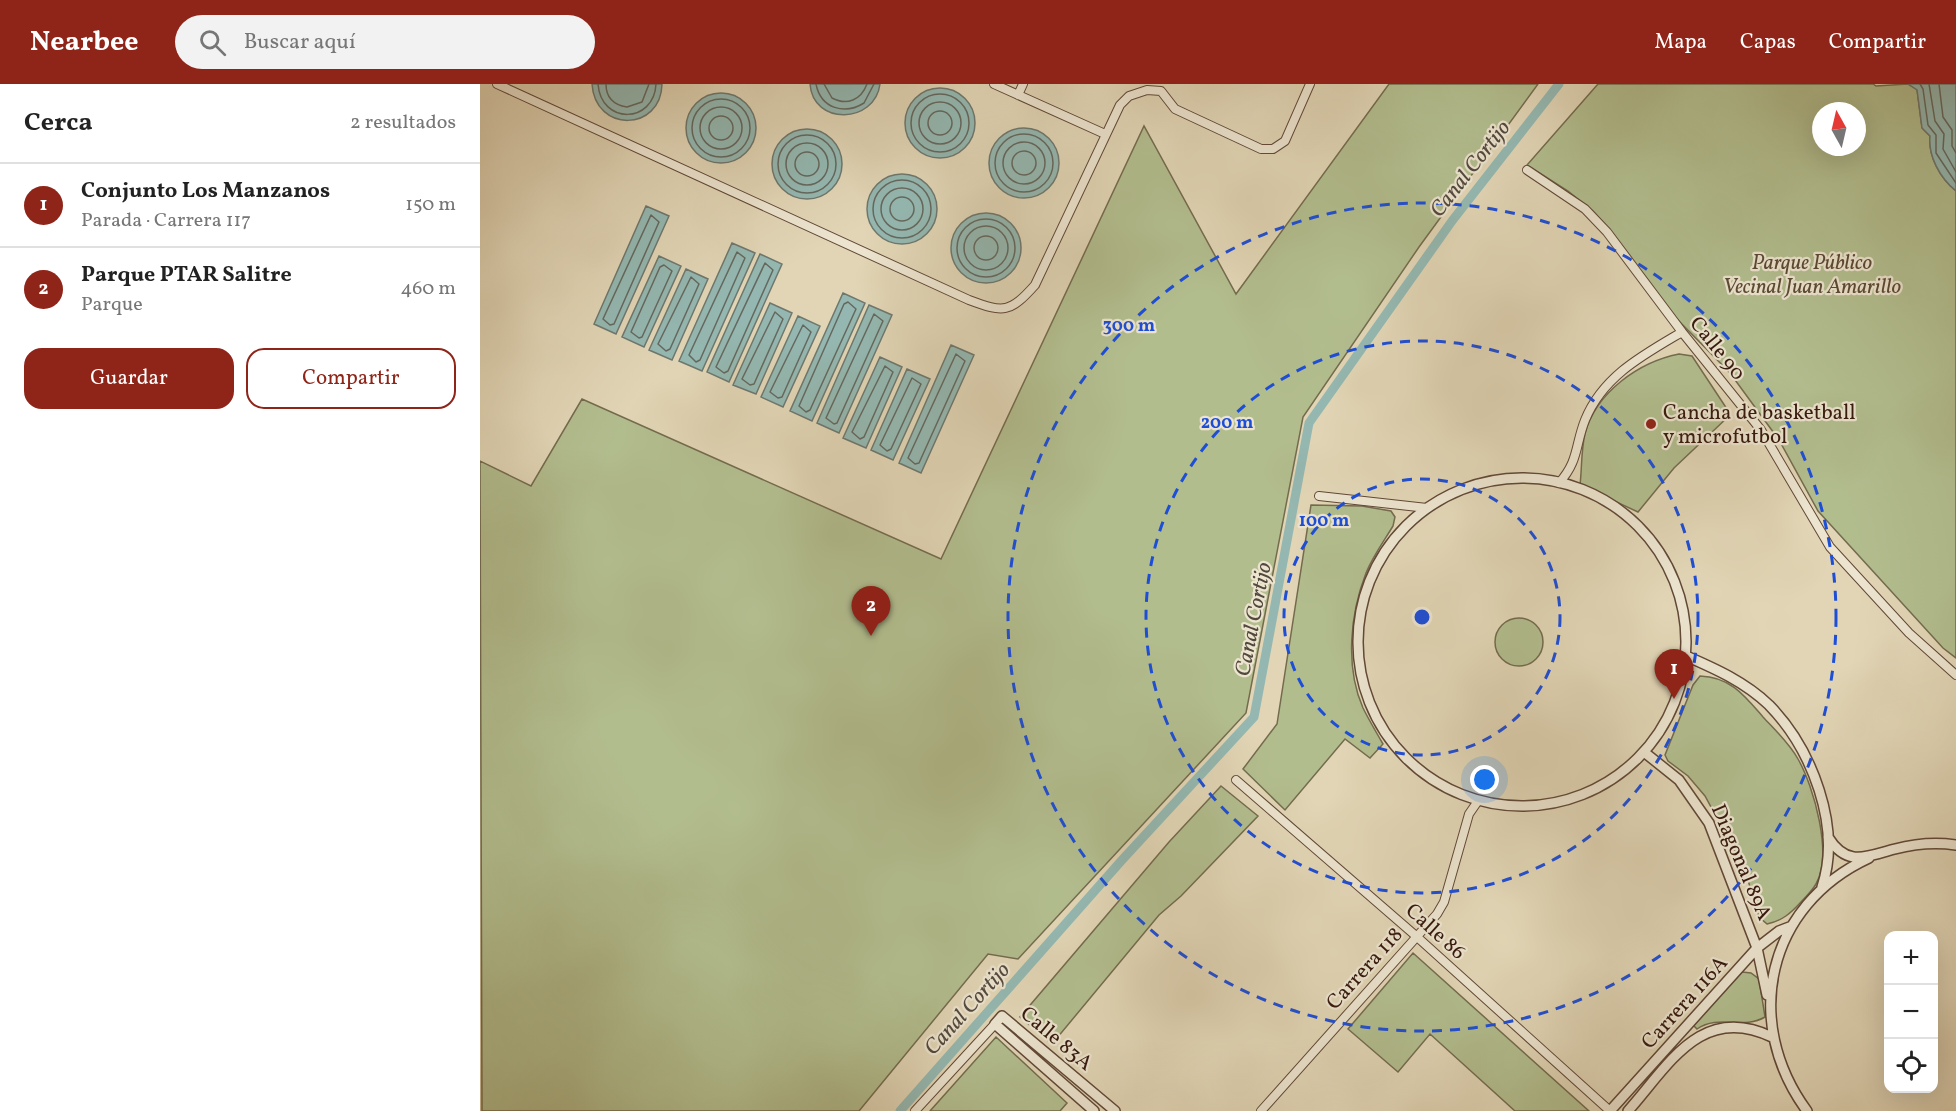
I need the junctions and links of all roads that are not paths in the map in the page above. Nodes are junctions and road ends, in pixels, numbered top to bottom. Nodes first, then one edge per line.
1 (497, 84) edge
2 (994, 84) edge
3 (1023, 84) edge
4 (1310, 84) edge
5 (1018, 95) junction
6 (1106, 134) junction
7 (1527, 170) dead end
8 (1682, 332) junction
9 (1559, 483) junction
10 (1319, 496) dead end
11 (1427, 508) junction
12 (1686, 656) junction
13 (1956, 675) edge
14 (1644, 752) junction
15 (1236, 780) dead end
16 (1478, 801) junction
17 (1827, 835) junction
18 (1956, 845) edge
19 (1869, 858) junction
20 (1822, 887) junction
21 (1792, 926) junction
22 (1416, 936) junction
23 (1757, 948) junction
24 (1777, 957) junction
25 (1769, 1009) junction
26 (995, 1024) junction
27 (1772, 1037) junction
28 (915, 1111) edge
29 (1094, 1111) edge
30 (1115, 1111) edge
31 (1261, 1111) edge
32 (1610, 1111) edge
33 (1628, 1111) edge
34 (1807, 1111) edge

1 - 6 street
2 - 5 street
3 - 5 street
4 - 6 street
5 - 6 street
7 - 8 street, Calle 90
8 - 9 street
8 - 13 street, Calle 90
9 - 11 street
9 - 12 street
10 - 11 street
11 - 16 street
12 - 14 street
12 - 17 street
14 - 16 street
14 - 23 street, Diagonal 89A
15 - 22 street, Calle 86
16 - 22 street, Carrera 118
17 - 19 street
17 - 20 street
18 - 19 street
19 - 20 street
20 - 21 street
21 - 23 street, Carrera 116A
21 - 24 street, Diagonal 89A
22 - 31 street, Carrera 118
22 - 32 street, Calle 86
23 - 24 street
23 - 25 street, Diagonal 89A
23 - 32 street, Carrera 116A
24 - 25 street, Diagonal 89A
25 - 27 street, Diagonal 89A
26 - 28 street
26 - 29 street, Calle 83A
26 - 30 street, Calle 83A
27 - 33 street, Carrera 116A
27 - 34 street, Diagonal 89A

